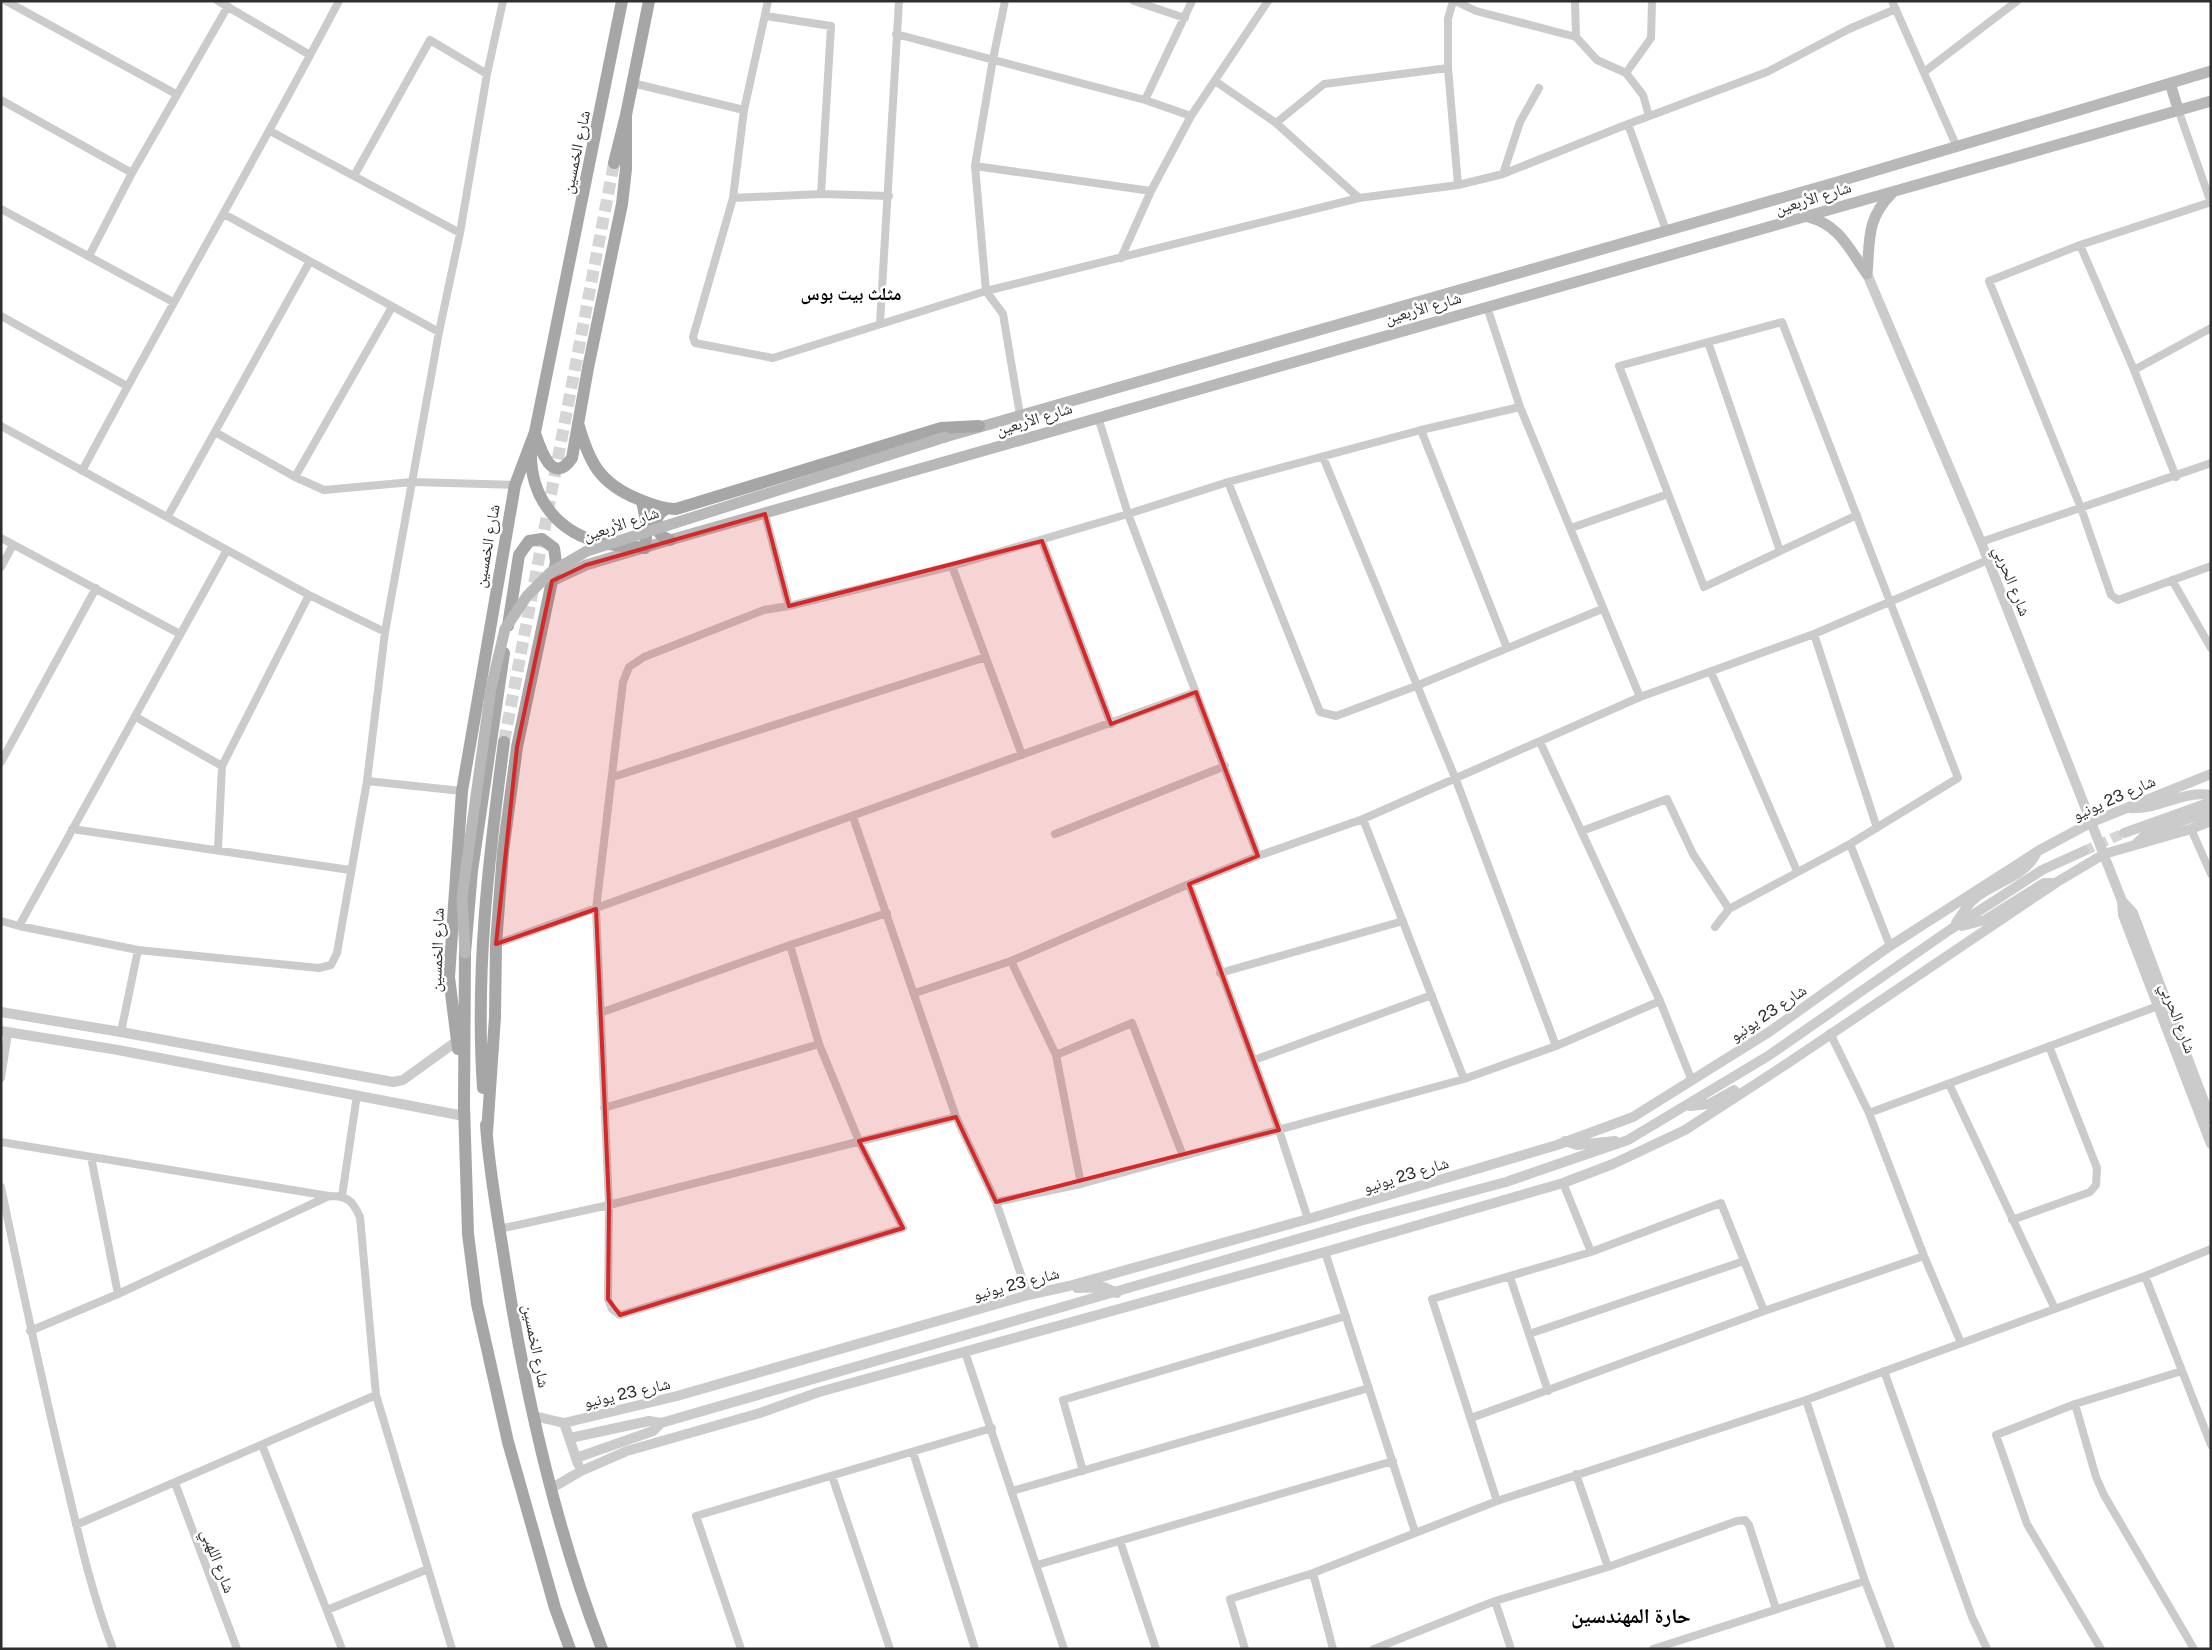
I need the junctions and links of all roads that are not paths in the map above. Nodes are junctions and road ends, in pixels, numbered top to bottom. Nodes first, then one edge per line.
1 (6, 1) edge
2 (218, 1) edge
3 (339, 1) edge
4 (503, 1) edge
5 (622, 1) edge
6 (649, 1) edge
7 (768, 1) edge
8 (899, 1) edge
9 (1005, 1) edge
10 (1134, 1) edge
11 (1192, 1) edge
12 (1268, 1) edge
13 (1454, 1) edge
14 (1575, 1) edge
15 (1652, 1) edge
16 (1892, 1) edge
17 (2017, 1) edge
18 (228, 6) junction
19 (1896, 9) junction
20 (766, 16) junction
21 (1185, 18) junction
22 (896, 34) junction
23 (1576, 37) junction
24 (310, 55) junction
25 (993, 58) junction
26 (1448, 68) junction
27 (2211, 71) edge
28 (1924, 72) junction
29 (487, 74) junction
30 (1626, 74) junction
31 (1215, 81) junction
32 (632, 83) junction
33 (2170, 83) junction
34 (1539, 88) dead end
35 (176, 94) junction
36 (1, 100) edge
37 (1145, 100) junction
38 (2211, 101) edge
39 (744, 110) junction
40 (2178, 110) junction
41 (626, 115) junction
42 (1191, 116) junction
43 (1650, 116) junction
44 (1276, 123) junction
45 (1628, 124) junction
46 (270, 131) junction
47 (1956, 145) junction
48 (614, 163) tunnel mouth
49 (976, 166) junction
50 (132, 173) junction
51 (1503, 174) junction
52 (354, 176) junction
53 (1458, 185) junction
54 (1151, 191) junction
55 (1893, 192) junction
56 (821, 194) junction
57 (889, 196) junction
58 (733, 198) junction
59 (1359, 198) junction
60 (2211, 202) edge
61 (1, 209) edge
62 (224, 214) junction
63 (1808, 217) junction
64 (1666, 230) junction
65 (460, 233) junction
66 (2080, 245) junction
67 (89, 256) junction
68 (1121, 258) junction
69 (310, 260) junction
70 (1867, 274) junction
71 (986, 291) junction
72 (173, 302) junction
73 (392, 306) junction
74 (1487, 307) junction
75 (1, 316) edge
76 (880, 323) junction
77 (2211, 328) edge
78 (439, 332) junction
79 (1708, 342) junction
80 (2134, 370) junction
81 (127, 386) junction
82 (1520, 407) junction
83 (1020, 415) junction
84 (1098, 417) junction
85 (578, 423) junction
86 (1, 426) edge
87 (979, 426) junction
88 (1421, 430) junction
89 (215, 432) junction
90 (535, 432) junction
91 (531, 445) junction
92 (1323, 457) junction
93 (2211, 463) edge
94 (82, 471) junction
95 (296, 477) junction
96 (2176, 477) junction
97 (412, 482) junction
98 (1228, 482) junction
99 (515, 485) junction
100 (1668, 494) junction
101 (642, 501) junction
102 (2081, 508) junction
103 (666, 509) junction
104 (765, 514) junction
105 (1128, 514) junction
106 (1857, 515) junction
107 (168, 516) junction
108 (1571, 528) junction
109 (1, 538) edge
110 (670, 540) junction
111 (1042, 541) junction
112 (1981, 542) junction
113 (13, 545) junction
114 (645, 548) junction
115 (227, 550) junction
116 (1780, 552) junction
117 (1988, 560) junction
118 (952, 566) junction
119 (2211, 566) edge
120 (1, 567) edge
121 (2172, 580) junction
122 (96, 588) junction
123 (309, 595) junction
124 (547, 598) junction
125 (1891, 602) junction
126 (789, 606) junction
127 (1602, 609) junction
128 (385, 632) junction
129 (180, 634) junction
130 (1814, 634) junction
131 (1507, 648) junction
132 (2211, 648) edge
133 (986, 657) junction
134 (1711, 672) junction
135 (1416, 686) junction
136 (1196, 692) junction
137 (1640, 697) junction
138 (136, 717) junction
139 (1111, 724) junction
140 (504, 742) tunnel mouth
141 (1540, 742) junction
142 (1022, 755) junction
143 (1, 762) edge
144 (222, 766) junction
145 (1225, 766) junction
146 (2211, 774) edge
147 (613, 777) junction
148 (1456, 780) junction
149 (367, 781) junction
150 (462, 791) junction
151 (2211, 795) edge
152 (2211, 802) edge
153 (2126, 808) junction
154 (2211, 808) edge
155 (852, 817) junction
156 (1364, 819) junction
157 (2211, 821) edge
158 (2092, 822) junction
159 (1877, 828) junction
160 (72, 829) junction
161 (2191, 829) junction
162 (1582, 830) junction
163 (2124, 833) tunnel mouth
164 (1055, 834) dead end
165 (1850, 844) junction
166 (2135, 845) junction
167 (218, 849) junction
168 (2038, 851) junction
169 (2084, 851) tunnel mouth
170 (2104, 854) junction
171 (1258, 856) junction
172 (350, 870) junction
173 (1798, 872) junction
174 (2211, 874) edge
175 (2057, 882) junction
176 (1189, 884) junction
177 (2122, 901) junction
178 (596, 909) junction
179 (1729, 909) junction
180 (887, 913) junction
181 (1, 921) edge
182 (1403, 921) junction
183 (19, 926) junction
184 (1715, 927) dead end
185 (1951, 929) junction
186 (496, 944) junction
187 (790, 945) junction
188 (1890, 946) junction
189 (138, 950) junction
190 (465, 953) junction
191 (1011, 961) junction
192 (1220, 973) junction
193 (915, 994) junction
194 (1432, 996) junction
195 (1660, 1001) junction
196 (2158, 1006) junction
197 (1, 1012) edge
198 (600, 1013) junction
199 (5, 1032) edge
200 (121, 1032) junction
201 (1830, 1033) junction
202 (457, 1041) junction
203 (819, 1044) junction
204 (1556, 1046) junction
205 (2049, 1046) junction
206 (1056, 1055) junction
207 (1254, 1060) junction
208 (1772, 1074) junction
209 (1, 1078) edge
210 (1464, 1079) junction
211 (1692, 1081) junction
212 (1949, 1084) junction
213 (357, 1096) junction
214 (1686, 1106) junction
215 (604, 1108) junction
216 (464, 1111) junction
217 (1869, 1113) junction
218 (956, 1117) junction
219 (2211, 1120) edge
220 (1279, 1130) junction
221 (487, 1133) junction
222 (859, 1140) junction
223 (1628, 1140) junction
224 (1, 1142) edge
225 (1565, 1142) junction
226 (2211, 1144) edge
227 (92, 1156) junction
228 (1183, 1156) junction
229 (1563, 1183) junction
230 (1081, 1184) junction
231 (1, 1188) edge
232 (329, 1196) junction
233 (342, 1196) junction
234 (996, 1202) junction
235 (609, 1205) junction
236 (1308, 1219) junction
237 (2012, 1220) junction
238 (499, 1229) junction
239 (2211, 1249) edge
240 (1325, 1252) junction
241 (1591, 1252) junction
242 (1924, 1256) junction
243 (1744, 1261) junction
244 (2145, 1276) junction
245 (1510, 1277) junction
246 (1069, 1286) junction
247 (1117, 1293) junction
248 (118, 1294) junction
249 (1028, 1295) junction
250 (2056, 1309) junction
251 (1764, 1311) junction
252 (1346, 1316) junction
253 (30, 1331) junction
254 (1529, 1334) junction
255 (1962, 1343) junction
256 (965, 1352) junction
257 (1884, 1371) junction
258 (2182, 1371) junction
259 (1369, 1388) junction
260 (1548, 1390) junction
261 (376, 1395) junction
262 (1806, 1400) junction
263 (2076, 1404) junction
264 (534, 1416) junction
265 (1470, 1418) junction
266 (564, 1423) junction
267 (661, 1423) junction
268 (992, 1428) junction
269 (570, 1438) junction
270 (262, 1445) junction
271 (2211, 1445) edge
272 (913, 1452) junction
273 (576, 1458) junction
274 (1393, 1461) junction
275 (581, 1471) junction
276 (1083, 1471) junction
277 (1576, 1474) junction
278 (832, 1476) junction
279 (175, 1482) junction
280 (552, 1488) junction
281 (1012, 1491) junction
282 (1497, 1501) junction
283 (76, 1525) junction
284 (1416, 1532) junction
285 (1120, 1541) junction
286 (1037, 1565) junction
287 (1608, 1567) junction
288 (428, 1569) junction
289 (1313, 1573) junction
290 (1865, 1581) junction
291 (1495, 1601) junction
292 (1776, 1609) junction
293 (327, 1610) junction
294 (113, 1649) edge
295 (237, 1649) edge
296 (342, 1649) edge
297 (452, 1649) edge
298 (570, 1649) edge
299 (602, 1649) edge
300 (742, 1649) edge
301 (890, 1649) edge
302 (975, 1649) edge
303 (1064, 1649) edge
304 (1156, 1649) edge
305 (1246, 1649) edge
306 (1333, 1649) edge
307 (1374, 1649) edge
308 (1511, 1649) edge
309 (1653, 1649) edge
310 (1891, 1649) edge
311 (1987, 1649) edge
312 (2101, 1649) edge
313 (2194, 1649) edge

1 - 35 street
2 - 18 street
3 - 24 street
4 - 29 street
5 - 90 main road, شارع الخمسين
6 - 32 main road
7 - 20 street
8 - 22 street
9 - 25 street
10 - 21 street
11 - 21 street
12 - 31 street
13 - 23 street
13 - 26 street
14 - 23 street
15 - 30 street
16 - 19 street
17 - 28 street
18 - 24 street
18 - 35 street
19 - 28 street
19 - 43 street
20 - 39 street
20 - 56 street
21 - 37 street
22 - 25 street
22 - 57 street
23 - 30 street
24 - 46 street
25 - 37 street
25 - 49 street
26 - 44 street
26 - 53 street
27 - 33 main road, شارع الأربعين
28 - 47 street
29 - 52 street
29 - 65 street
30 - 43 street
31 - 42 street
31 - 44 street
32 - 39 street
32 - 41 main road
33 - 40 main road
33 - 47 main road, شارع الأربعين
34 - 51 street
35 - 50 street
36 - 50 street
37 - 42 street
38 - 40 main road, شارع الأربعين
39 - 58 street
40 - 55 main road, شارع الأربعين
40 - 60 street
41 - 48 main road
41 - 85 main road
42 - 54 street
43 - 45 street
44 - 59 street
45 - 51 street
45 - 64 street
46 - 52 street
46 - 62 street
47 - 64 main road, شارع الأربعين
49 - 54 street
49 - 71 street
50 - 67 street
51 - 53 street
52 - 65 street
53 - 59 street
54 - 68 street
55 - 63 main road, شارع الأربعين
55 - 70 main road
56 - 57 street
56 - 58 street
57 - 76 street
58 - 76 street
59 - 68 street
60 - 66 street
61 - 67 street
62 - 69 street
62 - 72 street
63 - 70 main road
63 - 74 main road, شارع الأربعين
64 - 83 main road, شارع الأربعين
65 - 78 street
66 - 80 street
66 - 102 street
67 - 72 street
68 - 71 street
69 - 73 street
69 - 89 street
70 - 112 street, شارع الحربي
71 - 76 street
71 - 83 street
72 - 81 street
73 - 78 street
73 - 95 street
74 - 82 street
74 - 84 main road, شارع الأربعين
75 - 81 street
77 - 80 street
78 - 97 street
79 - 100 street
79 - 106 street
79 - 116 street
80 - 96 street
81 - 94 street
82 - 88 street
82 - 108 street
83 - 87 main road, شارع الأربعين
84 - 104 main road, شارع الأربعين
84 - 105 street
85 - 90 main road
85 - 101 main road
86 - 94 street
87 - 103 main road
87 - 190 main road, شارع الأربعين, bridge
88 - 92 street
88 - 131 street
89 - 95 street
89 - 107 street
90 - 91 main road, شارع الخمسين
91 - 99 main road, شارع الخمسين
91 - 114 main road
92 - 98 street
92 - 135 street
93 - 96 street
94 - 107 street
95 - 97 street
96 - 102 street
97 - 99 street
97 - 128 street
98 - 105 street
98 - 135 street
99 - 150 main road, شارع الخمسين
100 - 108 street
100 - 116 street
101 - 103 main road
101 - 114 main road
102 - 112 street
102 - 121 street
103 - 110 main road
104 - 110 main road, شارع الأربعين
104 - 126 street
105 - 111 street
105 - 136 street
106 - 116 street
106 - 125 street
107 - 115 street
108 - 127 street
109 - 113 street
110 - 114 main road, شارع الأربعين
111 - 118 street
111 - 139 street
112 - 117 street, شارع الحربي
113 - 120 street
113 - 122 street
114 - 124 main road, شارع الأربعين
115 - 123 street
115 - 129 street
117 - 125 street
117 - 158 street, شارع الحربي
118 - 126 street
118 - 133 street
119 - 121 street
121 - 132 street
122 - 129 street
122 - 143 street
123 - 128 street
123 - 144 street
124 - 186 main road, شارع الخمسين
124 - 190 main road, شارع الخمسين
125 - 130 street
125 - 159 street
126 - 147 street
127 - 131 street
127 - 137 street
128 - 149 street
129 - 138 street
130 - 134 street
130 - 159 street
131 - 135 street
133 - 142 street
133 - 147 street
134 - 137 street
134 - 173 street
135 - 148 street
136 - 139 street
136 - 145 street
137 - 141 street
138 - 144 street
138 - 160 street
139 - 142 street
140 - 221 main road, شارع الخمسين
141 - 148 street
141 - 162 street
142 - 155 street
144 - 167 street
145 - 164 street
145 - 171 street
146 - 153 street, شارع 23 يونيو
147 - 178 street
148 - 156 street
148 - 204 street
149 - 150 street
149 - 172 street
150 - 202 main road, شارع الخمسين
151 - 153 street
152 - 163 street
153 - 158 street, شارع 23 يونيو
154 - 166 street
155 - 178 street
155 - 180 street
156 - 171 street
156 - 182 street
157 - 161 street
158 - 168 street, شارع 23 يونيو
158 - 170 street, شارع الحربي
159 - 165 street
160 - 167 street
160 - 183 street
161 - 166 street
161 - 174 street
162 - 179 street
162 - 195 street
165 - 173 street
165 - 188 street
166 - 170 street
167 - 172 street
168 - 185 street
168 - 188 street, شارع 23 يونيو
169 - 185 street
170 - 175 street
170 - 177 street, شارع الحربي
171 - 176 street
172 - 189 street
173 - 179 street
175 - 185 street
175 - 201 street
176 - 191 street
176 - 192 street
177 - 196 street, شارع الحربي
177 - 219 street, شارع الحربي
178 - 186 street
178 - 198 street
179 - 184 street
180 - 187 street
180 - 193 street
181 - 183 street
182 - 192 street
182 - 194 street
183 - 189 street
185 - 214 street
186 - 221 main road, شارع الخمسين
187 - 198 street
187 - 203 street
188 - 211 street, شارع 23 يونيو
189 - 200 street
190 - 216 main road, شارع الخمسين
191 - 193 street
191 - 206 street
192 - 207 street
193 - 218 street
194 - 207 street
194 - 210 street
195 - 204 street
195 - 211 street
196 - 205 street
196 - 226 street, شارع الحربي
197 - 200 street
198 - 215 street
199 - 209 street
199 - 213 street
200 - 202 street
201 - 208 street
201 - 217 street
202 - 216 main road, شارع الخمسين
203 - 215 street
203 - 222 street
204 - 210 street
205 - 212 street
205 - 237 street
206 - 228 street
206 - 230 street
207 - 220 street
208 - 214 street
208 - 229 street
210 - 220 street
211 - 225 street, شارع 23 يونيو
212 - 217 street
212 - 237 street
213 - 216 street
213 - 233 street
214 - 223 street
215 - 235 street
216 - 298 main road, شارع الخمسين
217 - 242 street
218 - 222 street
218 - 234 street
220 - 228 street
220 - 236 street
221 - 238 main road, شارع الخمسين
222 - 235 street
222 - 235 street
223 - 225 street
223 - 247 street
224 - 227 street
225 - 236 street, شارع 23 يونيو
227 - 232 street
227 - 248 street
228 - 230 street
229 - 240 street
229 - 241 street
230 - 234 street
231 - 253 street
232 - 233 street
232 - 248 street
233 - 261 street
234 - 249 street
235 - 238 street
236 - 246 street, شارع 23 يونيو
237 - 250 street
238 - 264 main road, شارع الخمسين
239 - 244 street
240 - 252 street
240 - 256 street
241 - 243 street
241 - 245 street
242 - 251 street
242 - 255 street
243 - 251 street
243 - 254 street
244 - 250 street
244 - 258 street
245 - 254 street
245 - 265 street
246 - 247 street
246 - 249 street, شارع 23 يونيو
247 - 267 street
248 - 253 street
249 - 266 street, شارع 23 يونيو
250 - 255 street
251 - 260 street
252 - 259 street
252 - 276 street
253 - 283 street
254 - 260 street
255 - 257 street
256 - 268 street
256 - 275 street
257 - 262 street
257 - 311 street
258 - 263 street
258 - 271 street
259 - 274 street
259 - 276 street
260 - 265 street
261 - 270 street
261 - 288 street
262 - 277 street
262 - 290 street
263 - 312 street
263 - 313 street
264 - 266 street, شارع 23 يونيو
264 - 280 main road, شارع الخمسين
265 - 282 street
266 - 269 street
267 - 269 street
267 - 273 street
268 - 272 street
268 - 281 street
269 - 273 street
270 - 279 street
270 - 293 street
272 - 278 street
272 - 302 street
273 - 275 street
274 - 284 street
274 - 285 street
275 - 280 street
276 - 281 street
277 - 282 street
277 - 287 street
278 - 300 street
278 - 301 street
279 - 283 street
279 - 295 street, شارع اللهبي
280 - 299 main road, شارع الخمسين
281 - 286 street
282 - 284 street
283 - 294 street
284 - 289 street
285 - 286 street
285 - 304 street
286 - 303 street
287 - 291 street
287 - 292 street
288 - 293 street
288 - 297 street
289 - 305 street
289 - 306 street
290 - 292 street
290 - 310 street
291 - 307 street
291 - 308 street
292 - 309 street
293 - 296 street

